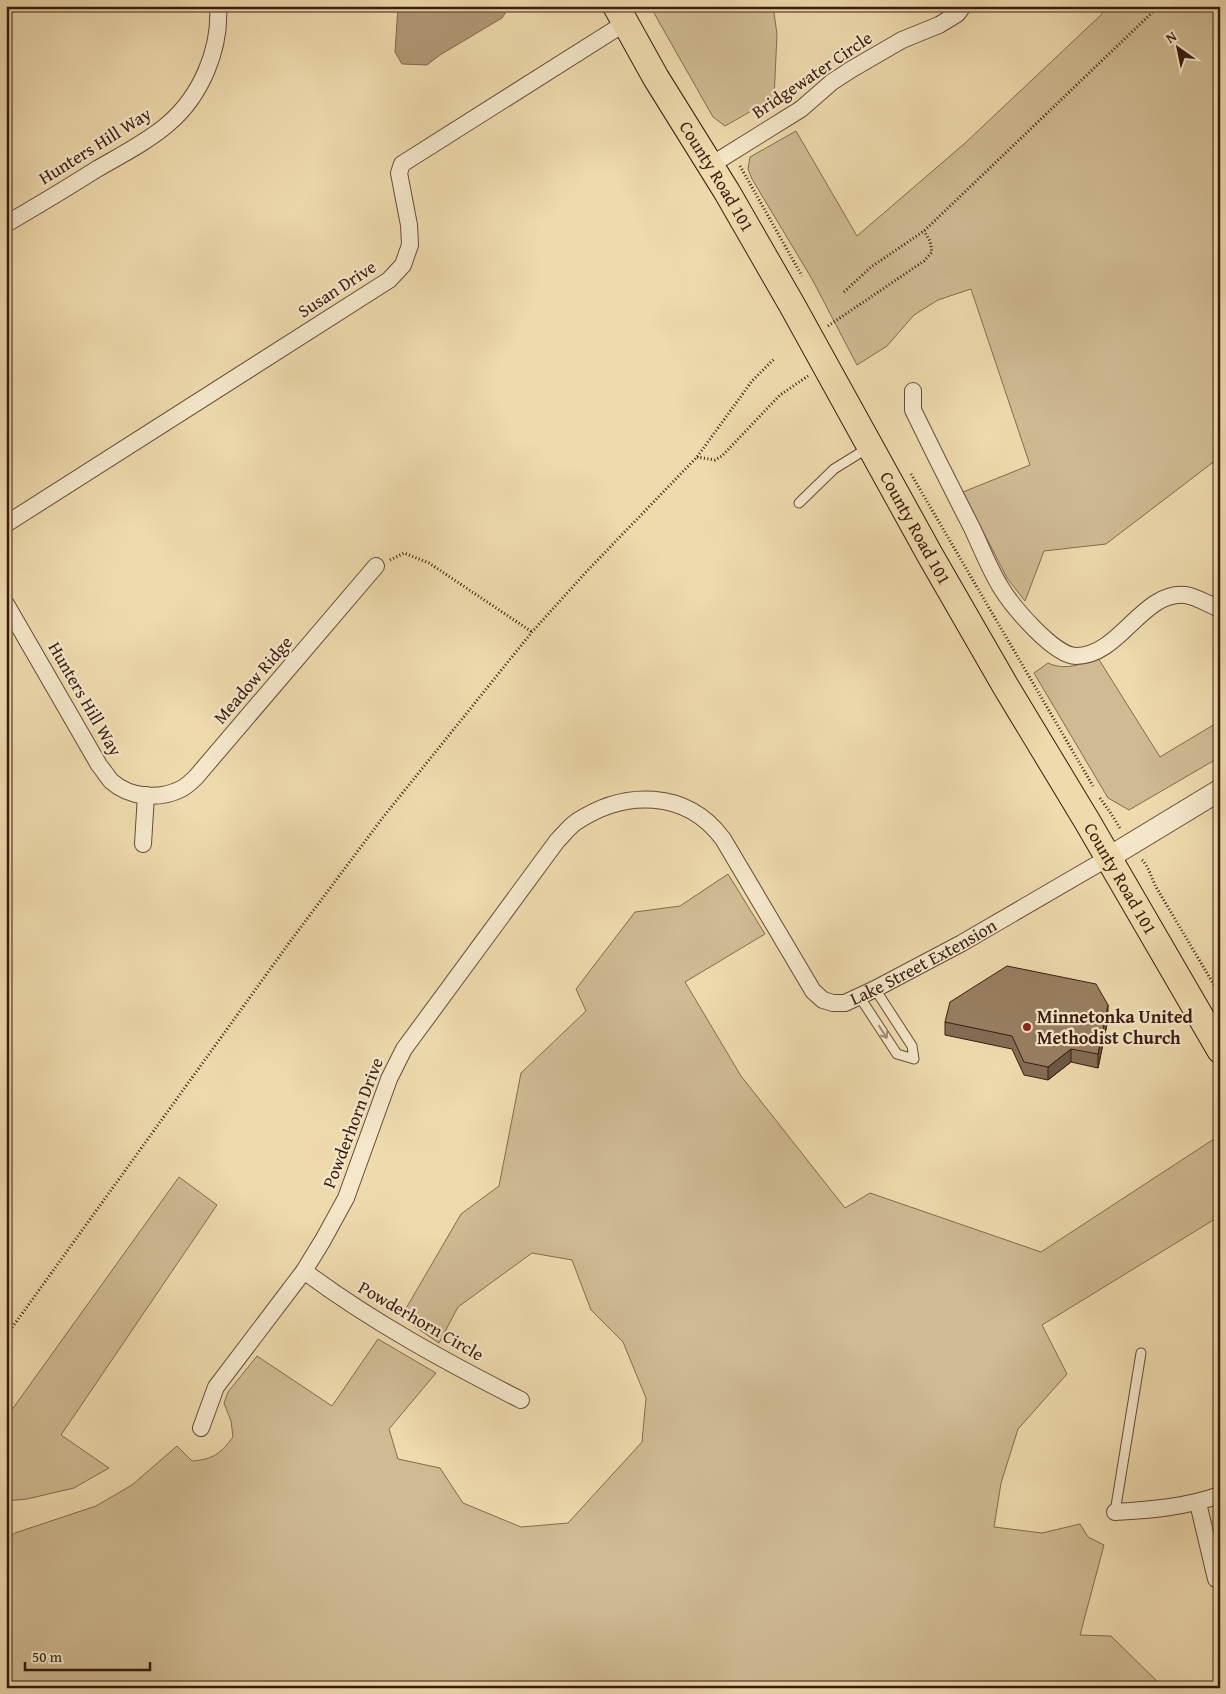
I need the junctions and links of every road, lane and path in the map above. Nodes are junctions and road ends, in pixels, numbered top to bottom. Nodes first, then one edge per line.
1 (218, 6) edge
2 (963, 6) edge
3 (1159, 6) edge
4 (620, 15) edge
5 (710, 165) junction
6 (6, 224) edge
7 (924, 231) junction
8 (844, 292) dead end
9 (831, 334) dead end
10 (775, 358) dead end
11 (803, 380) dead end
12 (913, 391) dead end
13 (870, 446) junction
14 (696, 457) junction
15 (910, 471) dead end
16 (799, 503) dead end
17 (6, 524) edge
18 (376, 566) joint
19 (6, 604) edge
20 (1220, 609) edge
21 (532, 632) junction
22 (1220, 790) edge
23 (146, 795) junction
24 (556, 841) joint
25 (143, 844) dead end
26 (1119, 851) junction
27 (875, 989) junction
28 (1220, 995) edge
29 (859, 996) junction
30 (1220, 1050) edge
31 (304, 1271) junction
32 (6, 1336) edge
33 (1141, 1353) dead end
34 (521, 1400) dead end
35 (201, 1428) dead end
36 (1220, 1495) edge
37 (1198, 1503) junction
38 (1116, 1512) joint
39 (1218, 1579) edge

1 - 6 street, Hunters Hill Way
2 - 5 street, Bridgewater Circle
3 - 7 path
4 - 5 main road, County Road 101
4 - 17 street, Susan Drive
5 - 13 main road, County Road 101
7 - 8 path
7 - 9 path
10 - 14 path
11 - 14 path
12 - 20 street
13 - 16 lane
13 - 26 main road, County Road 101
14 - 21 path
15 - 26 path
18 - 21 path
18 - 23 street, Meadow Ridge
19 - 23 street, Hunters Hill Way
21 - 32 path
22 - 26 street, Lake Street Extension
23 - 25 street
24 - 29 street, Lake Street Extension
24 - 31 street, Powderhorn Drive
26 - 27 street, Lake Street Extension
26 - 28 path
26 - 30 main road, County Road 101
27 - 29 street, Lake Street Extension
29 -> 27 lane
31 - 34 street, Powderhorn Circle
31 - 35 street, Powderhorn Drive
33 - 38 lane
36 - 37 street
37 - 38 street
37 - 39 street

